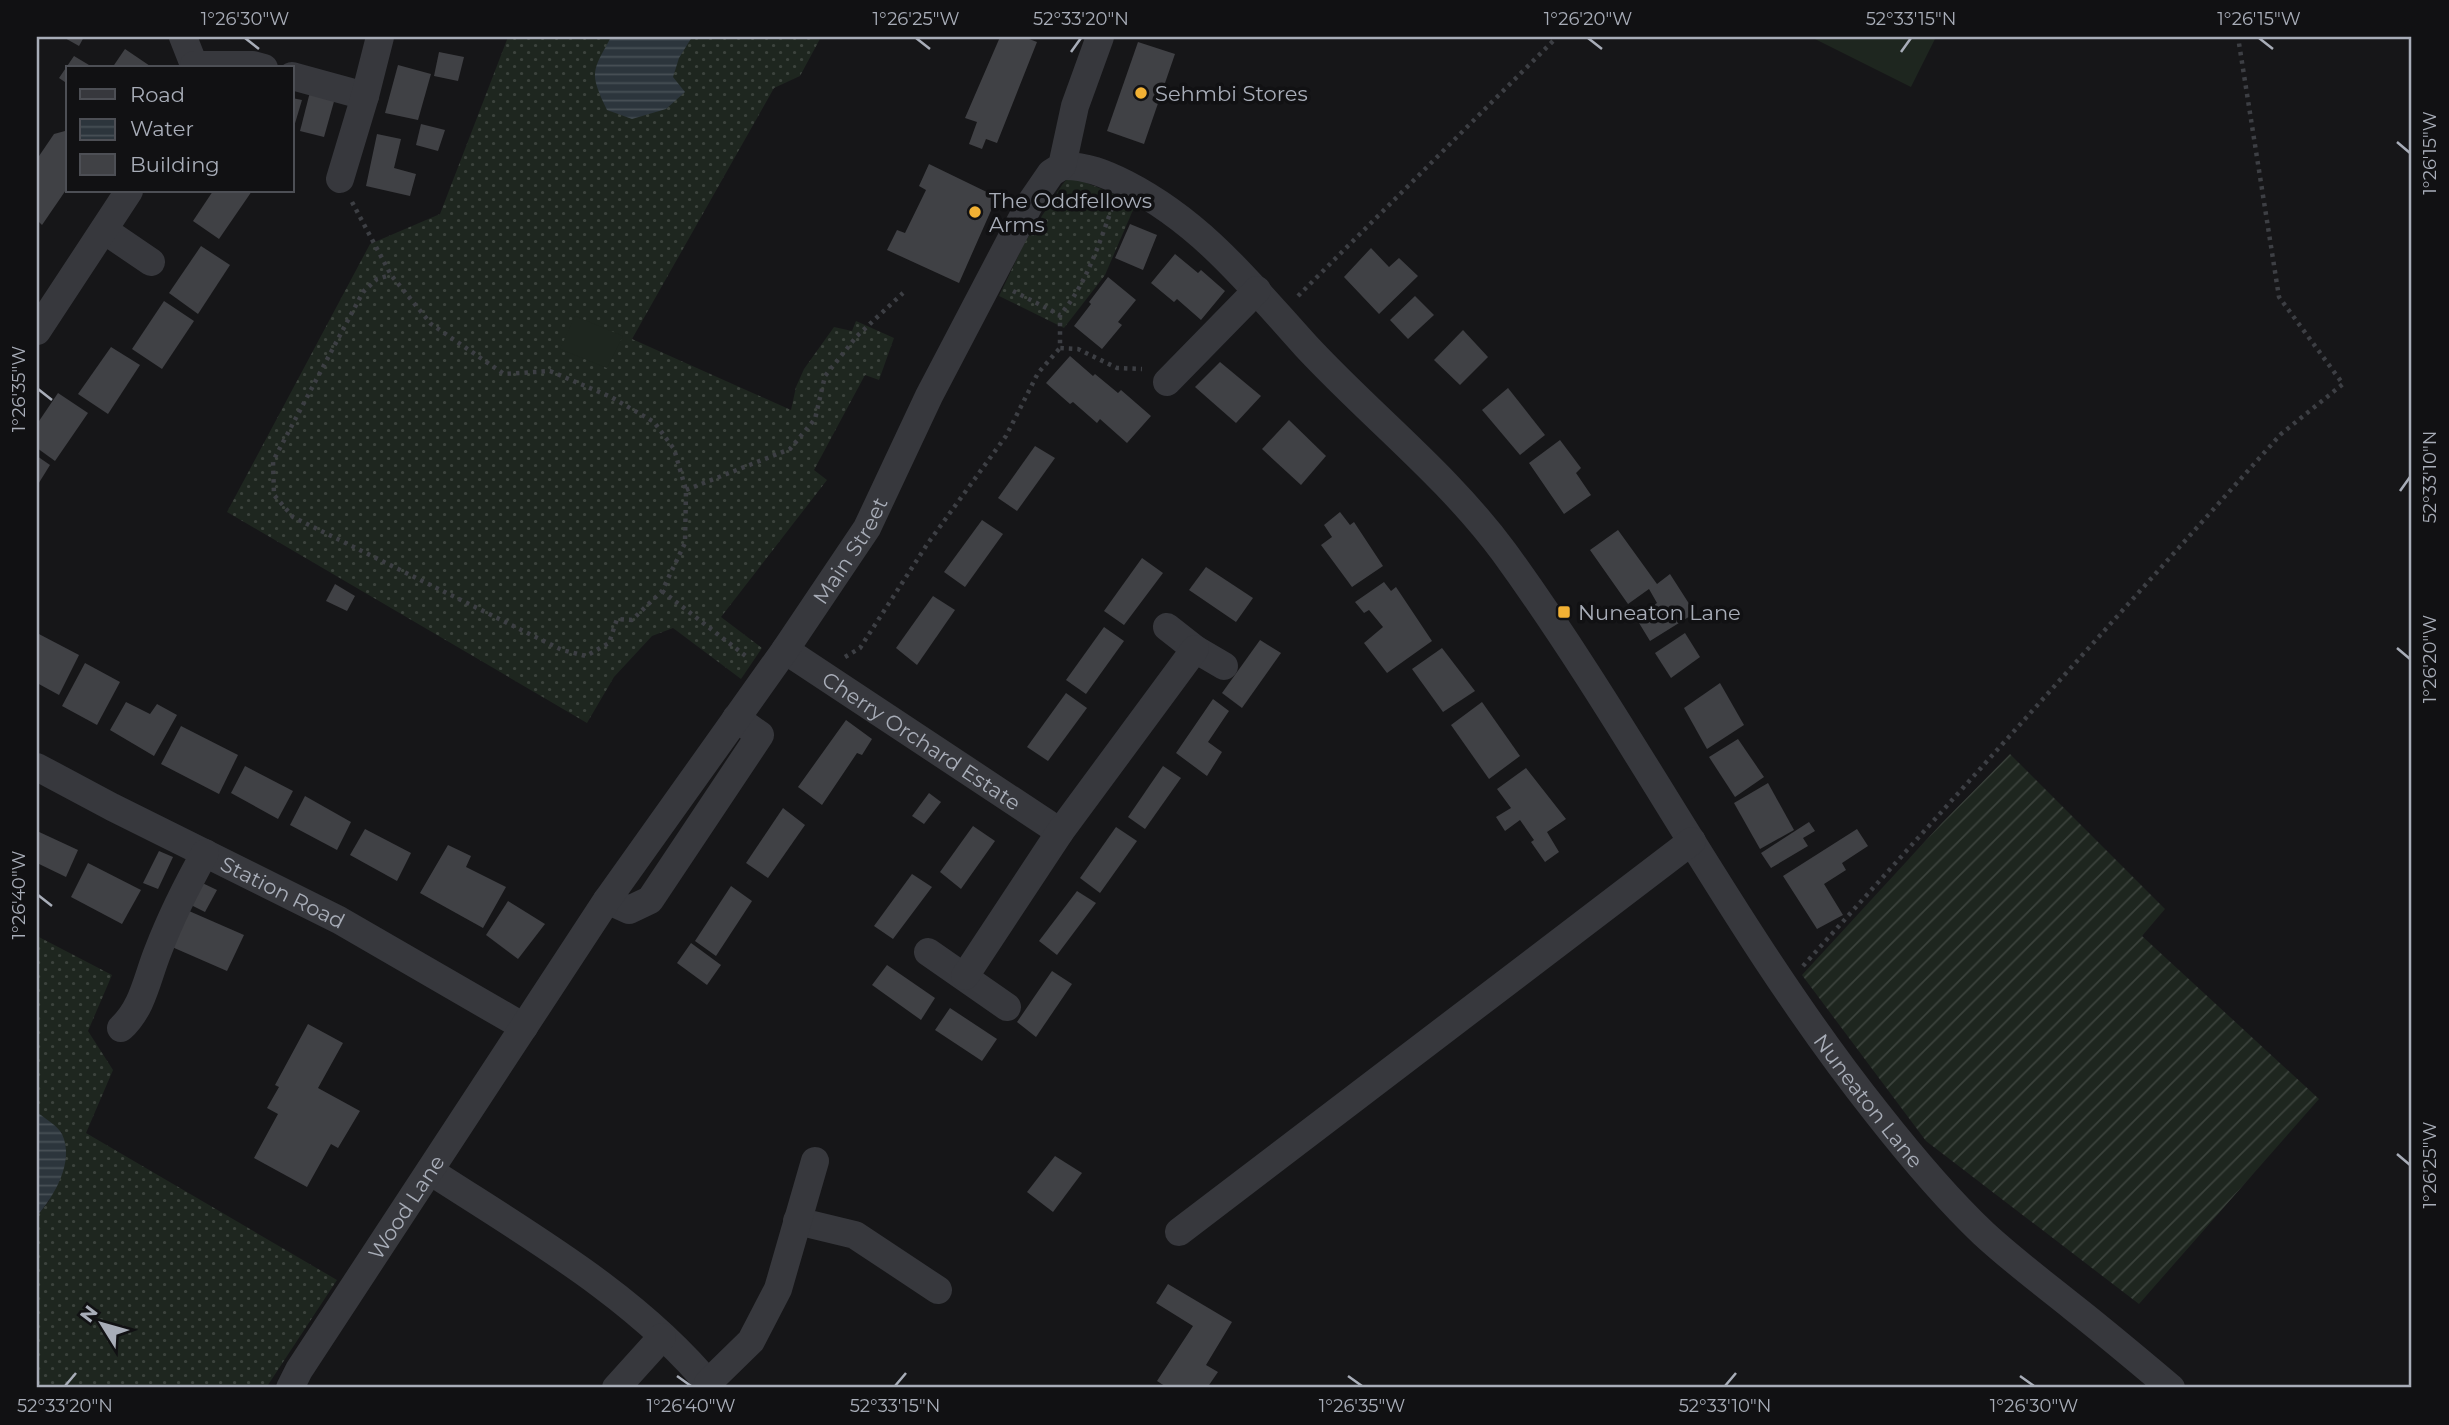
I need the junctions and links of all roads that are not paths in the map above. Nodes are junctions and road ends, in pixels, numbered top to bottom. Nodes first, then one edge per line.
1 (183, 37) edge
2 (380, 37) edge
3 (1100, 37) edge
4 (193, 66) edge
5 (257, 66) edge
6 (294, 77) edge
7 (365, 96) junction
8 (1062, 166) junction
9 (340, 179) road end
10 (128, 192) edge
11 (104, 230) junction
12 (151, 262) dead end
13 (1257, 290) junction
14 (37, 331) edge
15 (1167, 383) road end
16 (1167, 627) dead end
17 (1195, 649) junction
18 (785, 650) junction
19 (1224, 666) dead end
20 (37, 767) edge
21 (1059, 832) junction
22 (1692, 841) junction
23 (205, 853) junction
24 (928, 952) dead end
25 (965, 976) junction
26 (1007, 1007) dead end
27 (524, 1027) junction
28 (121, 1028) dead end
29 (815, 1161) dead end
30 (430, 1171) junction
31 (797, 1221) junction
32 (1179, 1232) dead end
33 (938, 1290) dead end
34 (662, 1337) junction
35 (710, 1385) edge
36 (290, 1388) edge
37 (616, 1388) edge
38 (2171, 1388) edge

1 - 4 street
2 - 7 street
3 - 8 street
4 - 5 street
6 - 7 street
7 - 9 street
8 - 13 street, Nuneaton Lane
8 - 18 street, Main Street
10 - 11 street
11 - 12 street
11 - 14 street
13 - 15 street
13 - 22 street, Nuneaton Lane
16 - 17 street
17 - 19 street
17 - 21 street
18 - 21 street, Cherry Orchard Estate
18 - 27 street, Main Street
20 - 23 street, Station Road
21 - 25 street
22 - 32 street
22 - 38 street, Nuneaton Lane
23 - 27 street, Station Road
23 - 28 street
24 - 25 street
25 - 26 street
27 - 30 street, Wood Lane
29 - 31 street
30 - 34 street
30 - 36 street, Wood Lane
31 - 33 street
31 - 35 street
34 - 35 street
34 - 37 street

